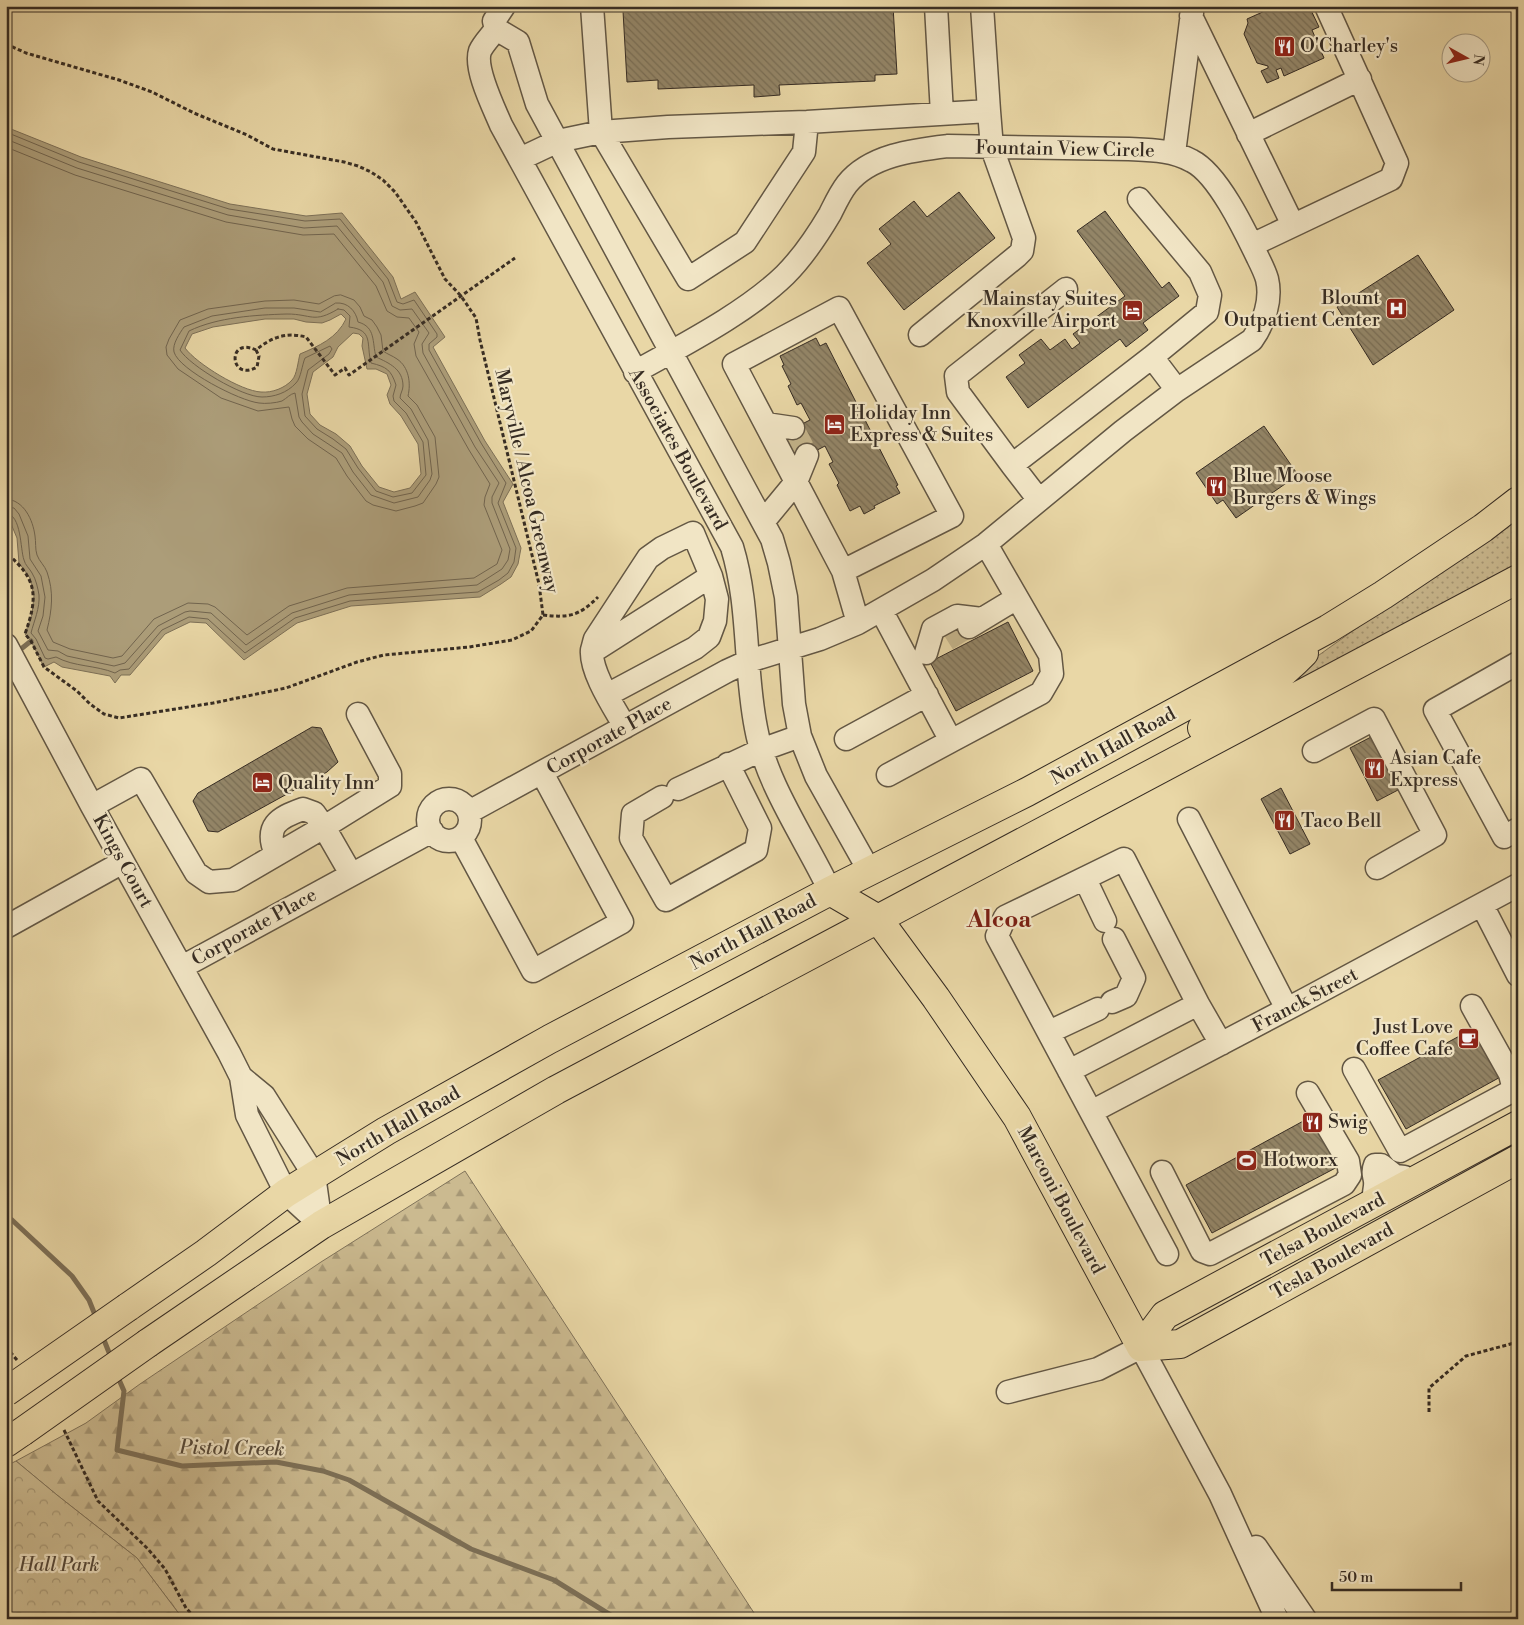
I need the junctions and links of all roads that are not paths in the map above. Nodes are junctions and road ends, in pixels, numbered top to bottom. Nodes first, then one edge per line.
1 (592, 6) edge
2 (936, 6) edge
3 (982, 6) edge
4 (1326, 6) edge
5 (1194, 11) edge
6 (498, 19) edge
7 (1360, 79) junction
8 (989, 111) junction
9 (942, 114) junction
10 (807, 122) junction
11 (601, 132) junction
12 (1248, 134) junction
13 (558, 141) junction
14 (992, 148) junction
15 (1174, 153) junction
16 (520, 160) junction
17 (1139, 199) dead end
18 (1292, 225) junction
19 (1252, 245) junction
20 (1066, 289) dead end
21 (920, 335) dead end
22 (671, 352) junction
23 (1152, 357) junction
24 (635, 372) junction
25 (1177, 390) junction
26 (766, 424) junction
27 (792, 428) dead end
28 (807, 456) dead end
29 (1012, 465) junction
30 (796, 482) junction
31 (1039, 500) junction
32 (1518, 501) edge
33 (763, 522) junction
34 (986, 544) junction
35 (843, 571) junction
36 (711, 576) junction
37 (1518, 578) edge
38 (1017, 598) junction
39 (881, 610) junction
40 (858, 623) junction
41 (1328, 629) junction
42 (964, 630) junction
43 (6, 645) edge
44 (789, 649) junction
45 (592, 652) junction
46 (917, 658) junction
47 (749, 661) junction
48 (1518, 663) edge
49 (607, 695) junction
50 (927, 695) junction
51 (358, 714) dead end
52 (625, 727) junction
53 (800, 736) junction
54 (846, 739) dead end
55 (951, 740) junction
56 (761, 750) junction
57 (1314, 751) dead end
58 (728, 764) junction
59 (542, 773) junction
60 (888, 776) dead end
61 (92, 806) junction
62 (469, 812) junction
63 (1189, 819) dead end
64 (324, 827) junction
65 (1518, 829) edge
66 (432, 831) junction
67 (461, 838) junction
68 (123, 862) junction
69 (1377, 868) dead end
70 (870, 872) junction
71 (350, 874) junction
72 (1084, 879) junction
73 (1518, 885) edge
74 (830, 891) junction
75 (1482, 904) junction
76 (878, 919) junction
77 (6, 926) edge
78 (182, 967) junction
79 (1518, 975) edge
80 (1198, 1004) junction
81 (1472, 1006) dead end
82 (1287, 1009) junction
83 (1048, 1032) junction
84 (1221, 1044) junction
85 (1354, 1068) dead end
86 (1069, 1071) junction
87 (240, 1077) junction
88 (1308, 1093) dead end
89 (1091, 1112) junction
90 (1518, 1125) edge
91 (1518, 1159) edge
92 (1162, 1172) dead end
93 (314, 1175) junction
94 (286, 1193) junction
95 (321, 1225) junction
96 (1167, 1254) dead end
97 (1141, 1348) junction
98 (6, 1392) edge
99 (1008, 1392) dead end
100 (14, 1437) edge
101 (1220, 1494) junction
102 (1277, 1619) edge
103 (1305, 1619) edge

1 - 11 street
2 - 9 street
3 - 8 street
4 - 7 street
5 - 12 street
5 - 15 street
6 - 13 street, Associates Boulevard
6 - 16 street, Associates Boulevard
7 - 12 street
7 - 18 street
8 - 9 street
8 - 14 street
9 - 10 street
10 - 11 street
10 - 11 street
11 - 13 street
12 - 18 street
13 - 16 street
13 - 22 street, Associates Boulevard
14 - 15 street, Fountain View Circle
14 - 21 street
14 - 22 street, Fountain View Circle
15 - 19 street, Fountain View Circle
16 - 24 street, Associates Boulevard
17 - 23 street
18 - 19 street
19 - 25 street, Fountain View Circle
20 - 29 street
22 - 24 street, Fountain View Circle
22 - 33 street, Associates Boulevard
23 - 25 street
23 - 29 street
24 - 47 street, Associates Boulevard
25 - 31 street, Fountain View Circle
26 - 27 street
26 - 30 street
26 - 35 street
28 - 30 street
29 - 31 street
30 - 33 street
30 - 35 street
31 - 34 street, Fountain View Circle
32 - 41 main road, North Hall Road
33 - 44 street, Associates Boulevard
34 - 38 street
34 - 39 street, Fountain View Circle
35 - 40 street
36 - 45 street
36 - 45 street
36 - 49 street
37 - 76 main road
38 - 42 street
38 - 55 street
39 - 40 street, Fountain View Circle
39 - 46 street
40 - 44 street, Fountain View Circle
41 - 70 main road, North Hall Road
41 - 76 main road
42 - 46 street
42 - 46 street
43 - 61 street, Kings Court
44 - 47 street, Fountain View Circle
44 - 53 street, Associates Boulevard
45 - 49 street
46 - 50 street
47 - 52 street, Corporate Place
47 - 56 street, Associates Boulevard
48 - 65 street
49 - 52 street
50 - 54 street
50 - 55 street
51 - 64 street
52 - 59 street, Corporate Place
53 - 56 street
53 - 70 street, Associates Boulevard
55 - 60 street
56 - 58 street
56 - 74 street, Associates Boulevard
57 - 69 street
58 - 58 street
59 - 62 street, Corporate Place
59 - 67 street
61 - 64 street
61 - 68 street, Kings Court
62 - 66 street
62 - 67 street
63 - 82 street
64 - 71 street
66 - 67 street
66 - 71 street, Corporate Place
68 - 77 street
68 - 78 street, Kings Court
70 - 74 main road, North Hall Road
70 - 76 main road, Marconi Boulevard
71 - 78 street, Corporate Place
72 - 80 street
72 - 83 street
72 - 83 street
73 - 75 street, Franck Street
74 - 76 main road, Marconi Boulevard
74 - 93 main road, North Hall Road
75 - 79 street
75 - 82 street, Franck Street
76 - 95 main road
76 - 97 main road, Marconi Boulevard
78 - 87 street, Kings Court
80 - 84 street
80 - 86 street
81 - 85 street
82 - 84 street, Franck Street
83 - 86 street
84 - 89 street, Franck Street
86 - 89 street
87 - 93 street, Kings Court
87 - 94 street, Kings Court
88 - 92 street
89 - 96 street
90 - 97 main road, Telsa Boulevard
91 - 97 main road, Tesla Boulevard
93 - 94 main road, North Hall Road
93 - 95 street, Kings Court
94 - 95 street, Kings Court
94 - 98 main road, North Hall Road, bridge
95 - 100 main road, bridge
97 - 99 street
97 - 101 street, Marconi Boulevard
101 - 102 street, Marconi Boulevard
101 - 103 street, Marconi Boulevard

